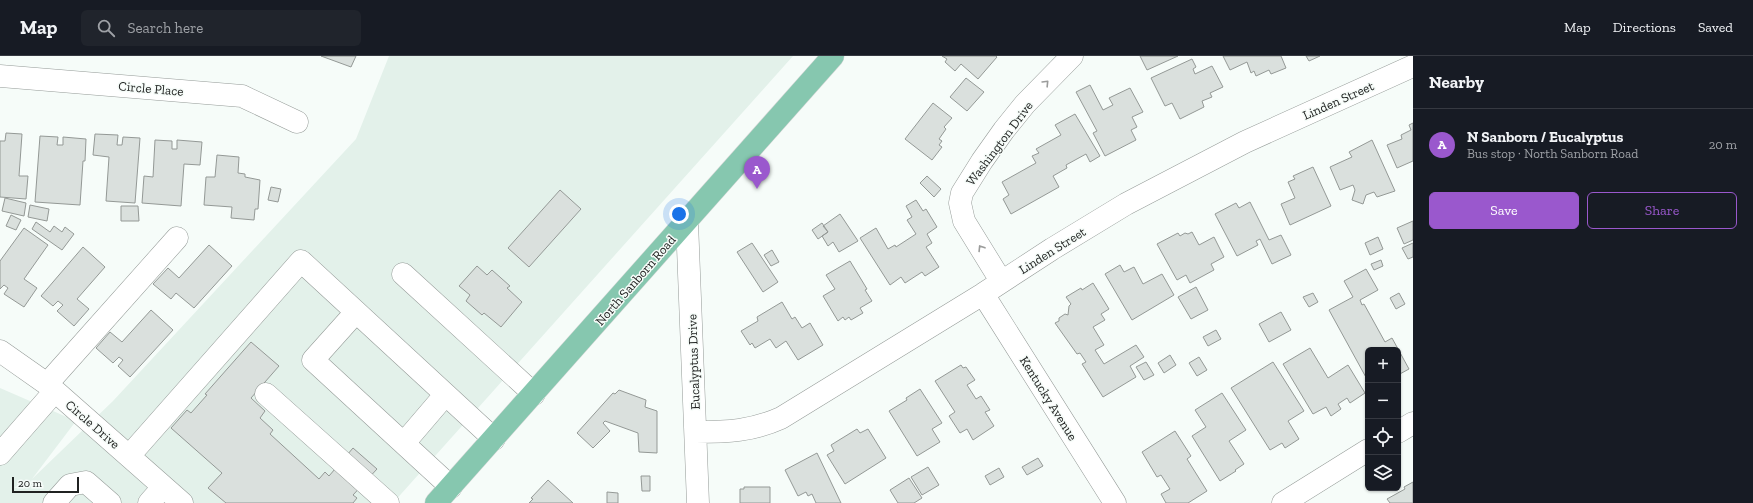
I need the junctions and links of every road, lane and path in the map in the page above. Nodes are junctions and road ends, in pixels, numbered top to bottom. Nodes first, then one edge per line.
1 (834, 56) edge
2 (1072, 56) edge
3 (1413, 66) edge
4 (0, 76) edge
5 (297, 122) dead end
6 (687, 222) junction
7 (177, 238) dead end
8 (403, 274) dead end
9 (1001, 282) junction
10 (983, 294) junction
11 (356, 312) junction
12 (0, 351) edge
13 (51, 387) junction
14 (266, 394) dead end
15 (534, 394) junction
16 (445, 396) junction
17 (1413, 423) edge
18 (1401, 430) edge
19 (696, 432) junction
20 (494, 439) junction
21 (404, 443) junction
22 (1365, 452) edge
23 (0, 454) edge
24 (129, 456) junction
25 (163, 487) junction
26 (451, 487) junction
27 (54, 503) edge
28 (110, 503) edge
29 (150, 503) edge
30 (182, 503) edge
31 (388, 503) edge
32 (436, 503) edge
33 (698, 503) edge
34 (1115, 503) edge
35 (1283, 503) edge

1 - 6 main road, North Sanborn Road
9 -> 2 street, Washington Drive
3 - 9 street, Linden Street
4 - 5 street, Circle Place
6 - 15 main road, North Sanborn Road
6 - 19 street, Eucalyptus Drive
7 - 13 street
8 - 15 street
9 - 10 street, Linden Street
10 - 19 street, Linden Street
10 - 34 street, Kentucky Avenue
11 - 16 street
11 - 21 street
11 - 24 street
12 - 13 street, Circle Drive
13 - 23 street
13 - 24 street, Circle Drive
14 - 31 street
15 - 20 main road, North Sanborn Road
16 - 20 street
16 - 21 street
17 - 18 street
19 - 33 street, Eucalyptus Drive
20 - 26 main road, North Sanborn Road
21 - 26 street
22 - 35 street
24 - 25 street, Circle Drive
25 - 29 street
25 - 30 street, Circle Drive
26 - 32 main road, North Sanborn Road
27 - 28 street

